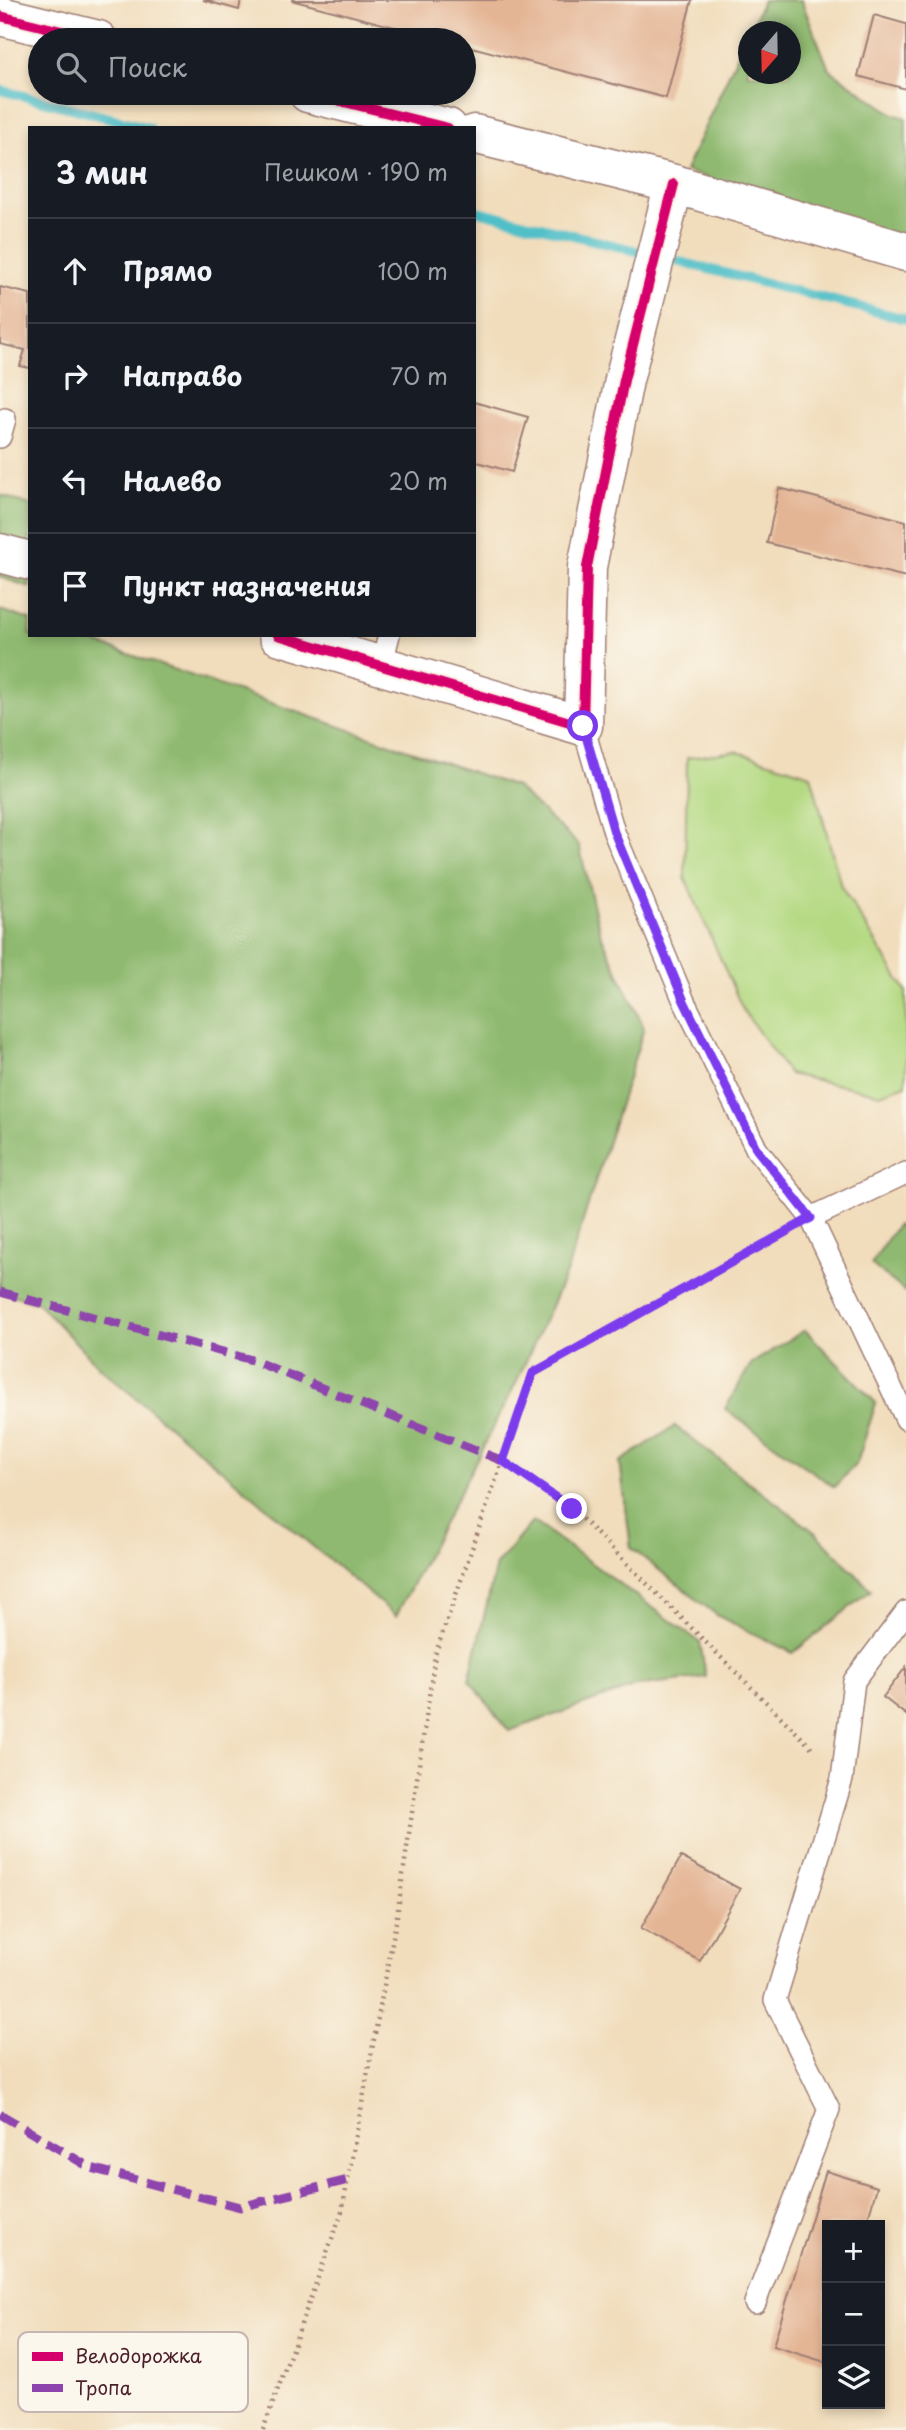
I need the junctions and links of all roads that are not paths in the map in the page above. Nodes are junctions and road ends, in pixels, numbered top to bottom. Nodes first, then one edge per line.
1 (0, 16) edge
2 (49, 28) edge
3 (356, 105) edge
4 (439, 126) edge
5 (476, 135) edge
6 (670, 202) junction
7 (906, 252) edge
8 (0, 553) edge
9 (28, 560) edge
10 (291, 637) edge
11 (385, 651) edge
12 (583, 726) junction
13 (906, 1173) edge
14 (811, 1218) junction
15 (906, 1419) edge
16 (906, 1612) edge
17 (755, 2303) dead end

1 - 2 street
3 - 4 street
5 - 6 street
6 - 7 street
6 - 12 street
8 - 9 street
10 - 11 street
11 - 12 street
12 - 14 lane
13 - 14 lane
14 - 15 lane
16 - 17 lane

